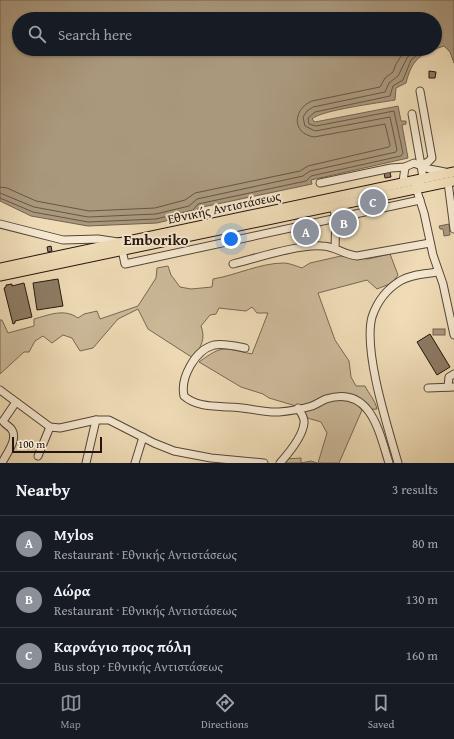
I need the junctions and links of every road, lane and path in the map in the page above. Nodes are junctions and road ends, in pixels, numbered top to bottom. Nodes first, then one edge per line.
1 (420, 91) dead end
2 (412, 114) dead end
3 (421, 164) junction
4 (405, 167) junction
5 (451, 177) edge
6 (423, 178) junction
7 (403, 182) junction
8 (320, 183) dead end
9 (416, 188) junction
10 (420, 200) junction
11 (333, 206) junction
12 (336, 218) junction
13 (0, 224) edge
14 (232, 227) junction
15 (454, 229) edge
16 (210, 232) junction
17 (235, 240) junction
18 (160, 242) junction
19 (430, 243) junction
20 (213, 245) junction
21 (121, 246) junction
22 (335, 248) junction
23 (163, 256) junction
24 (234, 264) dead end
25 (438, 272) junction
26 (0, 274) edge
27 (454, 335) edge
28 (245, 348) dead end
29 (454, 374) edge
30 (451, 387) edge
31 (428, 388) dead end
32 (0, 390) edge
33 (16, 402) junction
34 (298, 408) junction
35 (96, 420) junction
36 (50, 427) junction
37 (143, 437) junction
38 (38, 456) dead end
39 (2, 463) edge
40 (86, 463) edge
41 (135, 463) edge
42 (260, 463) edge
43 (280, 463) edge
44 (389, 463) edge
45 (398, 463) edge

1 - 3 street
2 - 3 street
3 - 4 street
3 - 5 street
3 - 6 street
4 - 7 street
4 - 8 street
5 - 6 main road, Εθνικής Αντιστάσεως
5 - 9 main road, Εθνικής Αντιστάσεως
5 - 15 street
6 - 7 main road, Εθνικής Αντιστάσεως
6 - 9 street
7 - 21 main road, Εθνικής Αντιστάσεως
9 - 10 street
9 - 11 main road, Εθνικής Αντιστάσεως
10 - 12 street
10 - 19 street
11 - 12 street
11 - 14 main road, Εθνικής Αντιστάσεως
12 - 17 street
12 - 22 street
13 - 21 street
14 - 16 main road, Εθνικής Αντιστάσεως
14 - 17 street
16 - 18 main road, Εθνικής Αντιστάσεως
16 - 20 street
17 - 20 street
18 - 21 main road, Εθνικής Αντιστάσεως
18 - 23 street
19 - 22 street
19 - 25 street
20 - 23 street
21 - 23 street
21 - 26 main road, Εθνικής Αντιστάσεως
22 - 24 street
25 - 27 street
25 - 45 street
28 - 34 street
29 - 30 street
30 - 31 street
32 - 33 street
33 - 36 street
33 - 39 street
34 - 43 street
34 - 44 street
35 - 36 street
35 - 37 street
35 - 40 street
36 - 38 street
37 - 41 street
37 - 42 street

